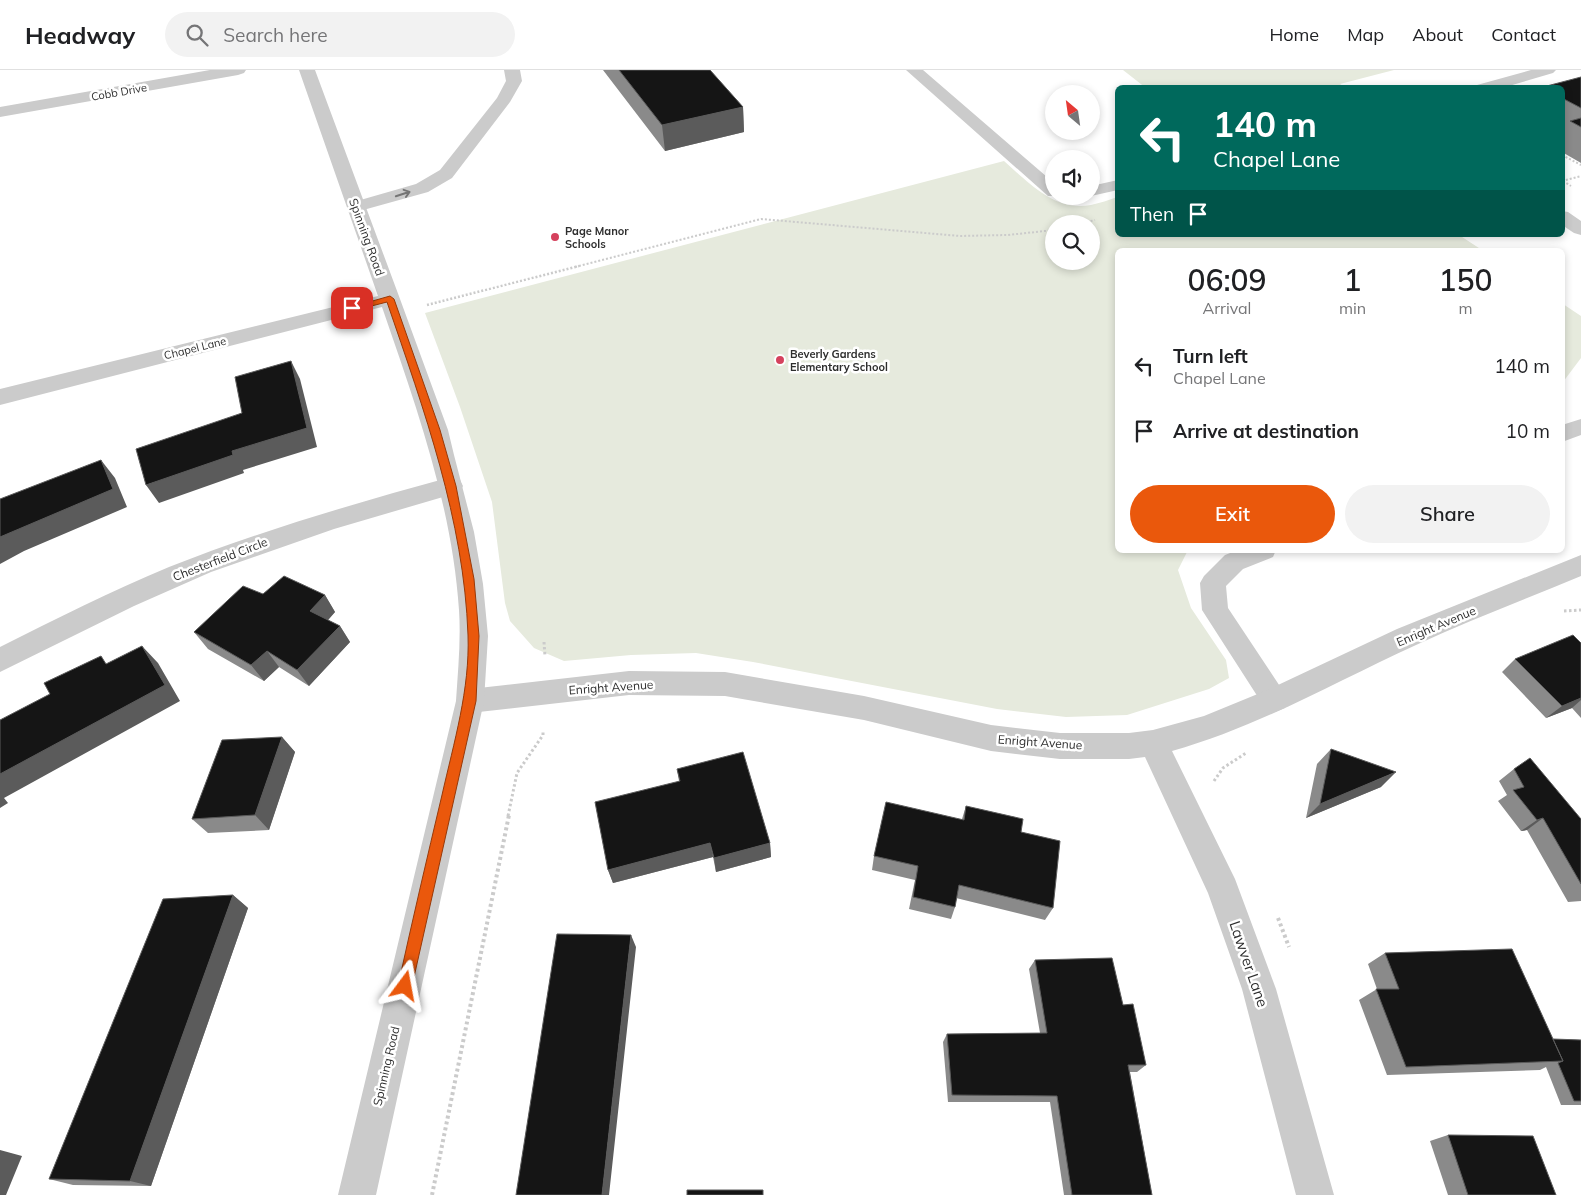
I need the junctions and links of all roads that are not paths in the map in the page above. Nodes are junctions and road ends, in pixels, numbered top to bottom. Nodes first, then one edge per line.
1 (238, 70) edge
2 (307, 70) edge
3 (512, 70) edge
4 (914, 70) edge
5 (1548, 70) edge
6 (1494, 85) edge
7 (0, 112) edge
8 (1045, 184) edge
9 (1115, 185) edge
10 (1100, 189) edge
11 (356, 206) junction
12 (1565, 218) edge
13 (1581, 229) edge
14 (392, 306) junction
15 (0, 397) edge
16 (1581, 427) edge
17 (1565, 433) edge
18 (450, 486) junction
19 (1256, 553) edge
20 (1581, 565) edge
21 (0, 660) edge
22 (1275, 700) junction
23 (470, 701) junction
24 (1153, 743) junction
25 (357, 1195) edge
26 (1315, 1195) edge

1 - 7 street, Cobb Drive
2 - 11 street, Spinning Road
11 -> 3 lane
4 - 8 lane
5 - 6 lane
9 - 10 lane
11 - 14 street, Spinning Road
12 - 13 lane
14 - 15 street, Chapel Lane
14 - 18 street, Spinning Road
16 - 17 lane
18 - 21 street, Chesterfield Circle
18 - 23 street, Spinning Road
19 - 22 lane
20 - 22 street, Enright Avenue
22 - 24 street, Enright Avenue
23 - 24 street, Enright Avenue
23 - 25 street, Spinning Road
24 - 26 street, Lawver Lane

